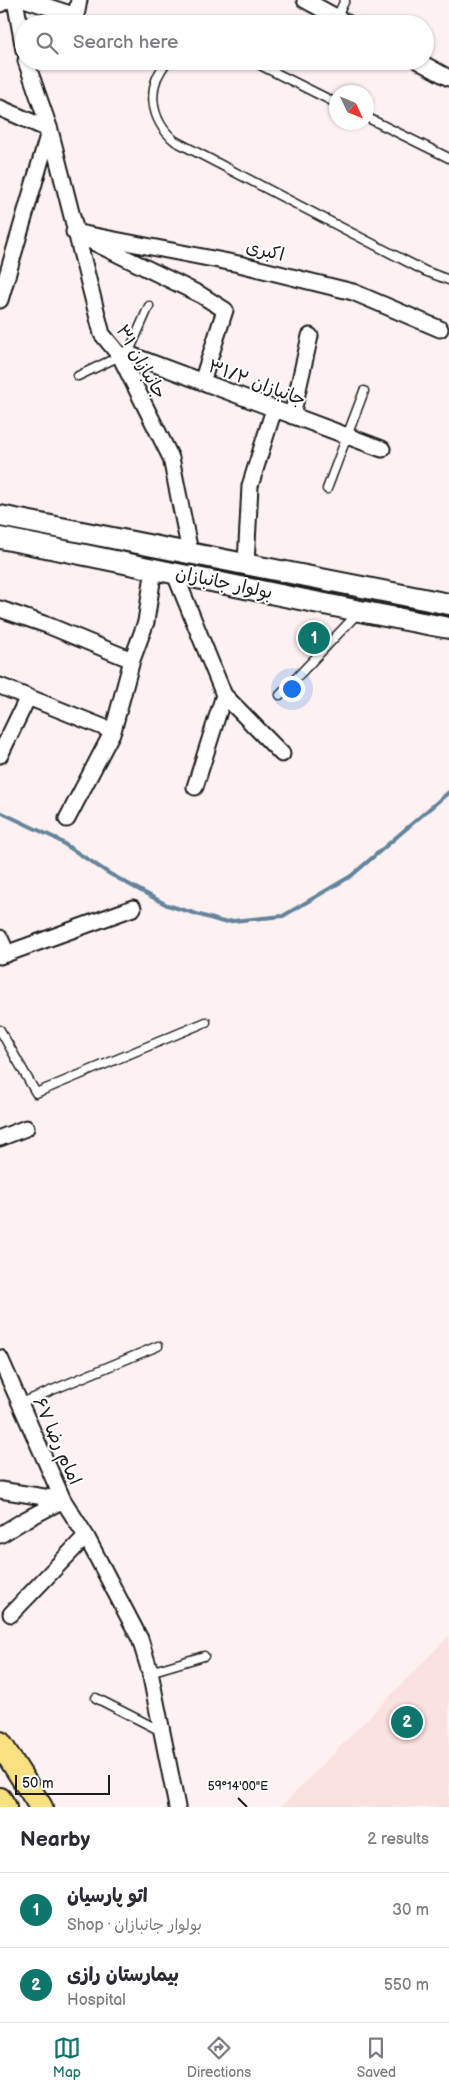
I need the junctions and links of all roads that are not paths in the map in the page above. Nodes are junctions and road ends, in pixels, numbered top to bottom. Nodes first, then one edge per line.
1 (7, 0) edge
2 (15, 0) edge
3 (27, 0) edge
4 (79, 0) edge
5 (305, 0) edge
6 (345, 0) edge
7 (0, 4) edge
8 (18, 15) edge
9 (73, 15) edge
10 (76, 15) edge
11 (334, 15) edge
12 (344, 15) edge
13 (29, 70) edge
14 (162, 70) edge
15 (270, 70) edge
16 (434, 70) edge
17 (449, 78) edge
18 (329, 100) edge
19 (0, 108) edge
20 (374, 122) edge
21 (50, 130) junction
22 (449, 158) edge
23 (74, 232) junction
24 (4, 274) edge
25 (449, 280) edge
26 (0, 300) edge
27 (150, 306) dead end
28 (440, 329) dead end
29 (310, 336) dead end
30 (124, 355) junction
31 (78, 376) dead end
32 (202, 382) junction
33 (364, 391) dead end
34 (274, 409) junction
35 (292, 416) junction
36 (349, 437) junction
37 (382, 449) dead end
38 (328, 489) dead end
39 (0, 516) edge
40 (0, 538) edge
41 (190, 552) junction
42 (246, 564) junction
43 (154, 568) junction
44 (174, 572) junction
45 (341, 584) junction
46 (449, 604) edge
47 (338, 608) junction
48 (0, 609) edge
49 (360, 612) junction
50 (449, 628) edge
51 (132, 660) junction
52 (0, 686) edge
53 (224, 695) junction
54 (280, 695) dead end
55 (28, 697) junction
56 (113, 731) junction
57 (282, 754) dead end
58 (0, 755) edge
59 (194, 787) dead end
60 (67, 820) dead end
61 (133, 908) dead end
62 (0, 938) edge
63 (4, 955) edge
64 (206, 1022) dead end
65 (0, 1030) edge
66 (26, 1128) dead end
67 (0, 1138) edge
68 (158, 1346) dead end
69 (0, 1358) edge
70 (19, 1404) junction
71 (0, 1490) edge
72 (63, 1500) junction
73 (0, 1535) edge
74 (86, 1536) junction
75 (11, 1614) dead end
76 (204, 1656) dead end
77 (150, 1672) junction
78 (96, 1698) dead end
79 (163, 1732) junction
80 (0, 1743) edge
81 (0, 1799) edge
82 (5, 1807) edge
83 (41, 1807) edge
84 (177, 1807) edge

1 - 7 street
2 - 8 street
3 - 9 street
4 - 10 street
5 - 11 street
6 - 12 lane
13 - 21 street, جانبازان ۳۱
14 - 25 lane
15 - 18 lane
16 - 17 street
19 - 21 street
20 - 22 lane
21 - 23 street, جانبازان ۳۱
21 - 24 street
23 - 28 street, اکبری
23 - 30 street, جانبازان ۳۱
23 - 32 street
24 - 26 street
27 - 30 lane
29 - 35 street
30 - 31 lane
30 - 32 street, جانبازان ۳۱/۲
30 - 41 street, جانبازان ۳۱
32 - 34 street, جانبازان ۳۱/۲
33 - 36 lane
34 - 35 street, جانبازان ۳۱/۲
34 - 42 street
35 - 36 street, جانبازان ۳۱/۲
36 - 37 street, جانبازان ۳۱/۲
36 - 38 lane
39 - 41 main road, بولوار جانبازان
40 - 43 main road, بولوار جانبازان
41 - 42 main road, بولوار جانبازان
42 - 45 main road, بولوار جانبازان
43 - 44 main road, بولوار جانبازان
43 - 51 street
44 - 47 main road, بولوار جانبازان
44 - 53 street
45 - 46 main road, بولوار جانبازان
45 - 47 main road
47 - 49 main road, بولوار جانبازان
48 - 51 street
49 - 50 main road, بولوار جانبازان
49 - 54 lane
51 - 56 street
52 - 55 street
53 - 57 street
53 - 59 street
55 - 56 street
55 - 58 street
56 - 60 street
61 - 63 street
62 - 63 street
64 - 65 lane
66 - 67 street
68 - 70 lane
69 - 70 street, امام رضا ۶۷
70 - 72 street, امام رضا ۶۷
71 - 72 street
72 - 73 street
72 - 74 street, امام رضا ۶۷
74 - 75 street
74 - 77 street, امام رضا ۶۷
76 - 77 lane
77 - 79 street, امام رضا ۶۷
78 - 79 lane
79 - 84 street
80 - 83 main road
81 - 82 main road

